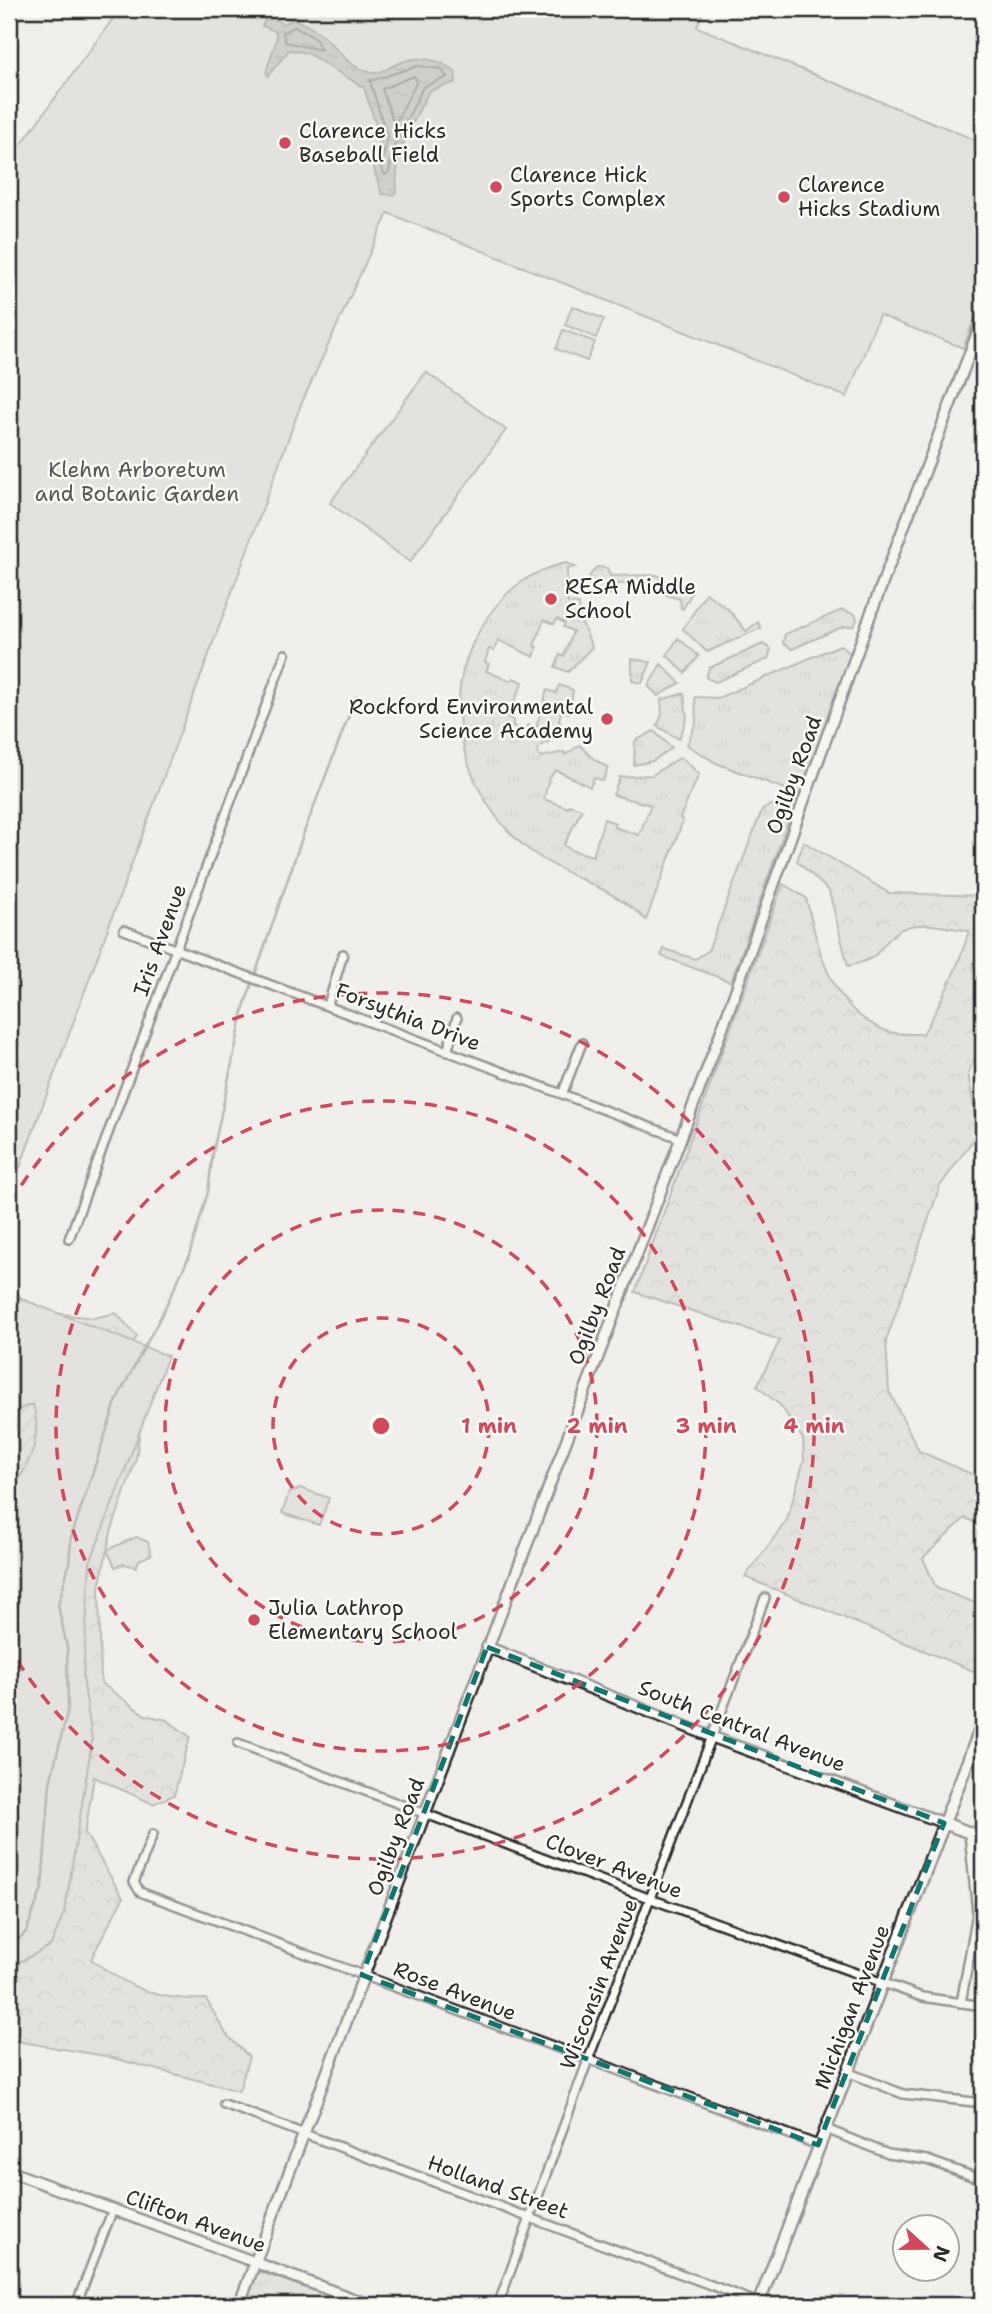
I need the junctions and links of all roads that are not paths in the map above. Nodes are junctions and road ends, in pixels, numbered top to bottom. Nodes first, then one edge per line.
1 (983, 318) edge
2 (285, 653) dead end
3 (124, 930) dead end
4 (175, 949) junction
5 (343, 954) dead end
6 (328, 1005) junction
7 (457, 1018) dead end
8 (582, 1043) dead end
9 (447, 1052) junction
10 (563, 1092) junction
11 (679, 1138) junction
12 (69, 1239) dead end
13 (765, 1598) dead end
14 (488, 1647) junction
15 (983, 1722) edge
16 (712, 1737) junction
17 (238, 1743) dead end
18 (424, 1813) junction
19 (944, 1824) junction
20 (969, 1833) junction
21 (153, 1834) dead end
22 (983, 1838) edge
23 (651, 1899) junction
24 (362, 1975) junction
25 (882, 1982) junction
26 (961, 2003) junction
27 (983, 2006) edge
28 (588, 2060) junction
29 (847, 2072) junction
30 (983, 2103) edge
31 (224, 2104) dead end
32 (825, 2129) junction
33 (304, 2133) junction
34 (818, 2145) junction
35 (9, 2171) edge
36 (983, 2180) edge
37 (113, 2209) junction
38 (531, 2218) junction
39 (255, 2262) junction
40 (759, 2304) edge
41 (76, 2305) edge
42 (239, 2305) edge
43 (370, 2305) edge
44 (498, 2305) edge

1 - 11 street, Ogilby Road
2 - 4 street, Iris Avenue
3 - 4 street, Forsythia Drive
4 - 6 street, Forsythia Drive
4 - 12 street, Iris Avenue
5 - 6 street
6 - 9 street, Forsythia Drive
7 - 9 street
8 - 10 street
9 - 10 street, Forsythia Drive
10 - 11 street, Forsythia Drive
11 - 14 street, Ogilby Road
13 - 16 street, Wisconsin Avenue
14 - 16 street, South Central Avenue
14 - 18 street, Ogilby Road
15 - 19 main road, Michigan Avenue
16 - 19 street, South Central Avenue
16 - 23 street, Wisconsin Avenue
17 - 18 street, Clover Avenue
18 - 23 street, Clover Avenue
18 - 24 street, Ogilby Road
19 - 20 main road, South Central Avenue
19 - 25 main road, Michigan Avenue
20 - 22 main road, South Central Avenue
20 - 26 street
21 - 24 street, Rose Avenue
23 - 25 street, Clover Avenue
23 - 28 street, Wisconsin Avenue
24 - 28 street, Rose Avenue
24 - 33 street, Ogilby Road
25 - 26 street, Clover Avenue
25 - 29 main road, Michigan Avenue
26 - 27 street, Clover Avenue
28 - 34 street, Rose Avenue
28 - 38 street, Wisconsin Avenue
29 - 30 street
29 - 32 main road, Michigan Avenue
31 - 33 street, Holland Street
32 - 34 main road, Michigan Avenue
32 - 36 street
33 - 38 street, Holland Street
33 - 39 street, Ogilby Road
34 - 40 main road, Michigan Avenue
35 - 37 street, Clifton Avenue
37 - 39 street, Clifton Avenue
37 - 41 street
38 - 40 street, Holland Street
38 - 44 street, Wisconsin Avenue
39 - 42 street, Ogilby Road
39 - 43 street, Clifton Avenue

